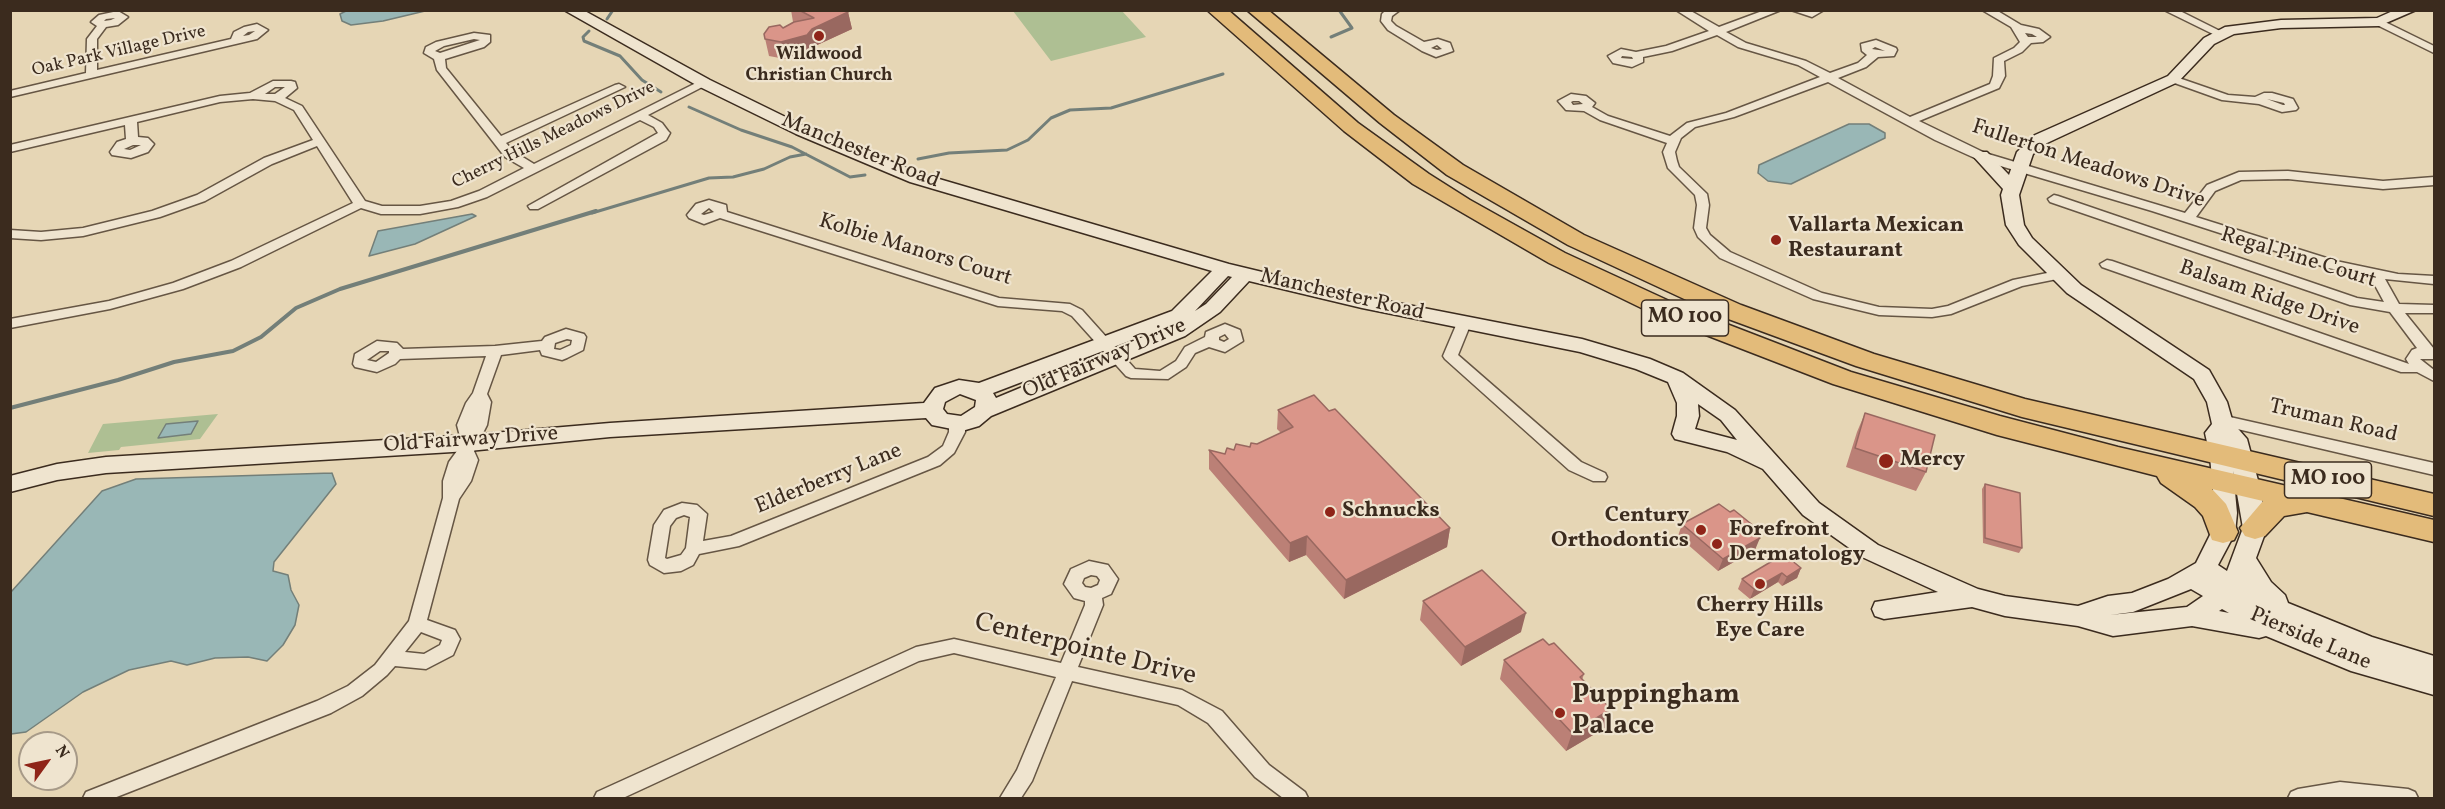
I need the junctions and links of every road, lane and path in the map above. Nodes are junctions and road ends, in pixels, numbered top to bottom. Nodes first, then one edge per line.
1 (571, 10) edge
2 (1216, 10) edge
3 (1256, 10) edge
4 (1395, 10) edge
5 (1681, 10) edge
6 (1776, 10) edge
7 (1796, 10) edge
8 (1819, 10) edge
9 (1988, 10) edge
10 (2169, 10) edge
11 (2409, 10) edge
12 (2379, 22) junction
13 (103, 25) dead end
14 (2017, 28) junction
15 (1717, 32) junction
16 (2221, 34) junction
17 (2025, 40) junction
18 (236, 41) dead end
19 (1425, 47) dead end
20 (2434, 50) edge
21 (1875, 54) dead end
22 (1636, 56) dead end
23 (440, 57) dead end
24 (92, 75) junction
25 (1830, 77) junction
26 (2173, 80) junction
27 (704, 83) junction
28 (619, 87) dead end
29 (10, 94) edge
30 (252, 96) junction
31 (277, 98) junction
32 (2261, 100) dead end
33 (1586, 108) dead end
34 (639, 115) junction
35 (131, 120) junction
36 (1910, 121) junction
37 (132, 141) dead end
38 (320, 141) junction
39 (501, 141) junction
40 (1673, 141) junction
41 (10, 149) edge
42 (1981, 156) junction
43 (2018, 168) junction
44 (534, 169) junction
45 (2434, 181) edge
46 (2011, 187) junction
47 (2054, 199) dead end
48 (360, 204) junction
49 (534, 206) dead end
50 (720, 214) dead end
51 (2188, 218) junction
52 (10, 234) edge
53 (2107, 264) dead end
54 (1224, 269) junction
55 (1245, 274) junction
56 (2375, 274) junction
57 (2057, 275) junction
58 (2434, 280) edge
59 (2394, 308) junction
60 (2434, 309) edge
61 (1464, 323) junction
62 (10, 324) edge
63 (1211, 340) dead end
64 (546, 345) dead end
65 (1111, 350) junction
66 (495, 351) junction
67 (2431, 353) edge
68 (396, 354) dead end
69 (2419, 367) junction
70 (2434, 376) edge
71 (1676, 378) junction
72 (1842, 378) junction
73 (981, 401) junction
74 (932, 410) junction
75 (957, 424) junction
76 (467, 447) junction
77 (2227, 454) junction
78 (2148, 464) junction
79 (1774, 467) junction
80 (2434, 469) edge
81 (1599, 477) dead end
82 (10, 484) edge
83 (2307, 501) junction
84 (2434, 505) edge
85 (2255, 528) junction
86 (2223, 531) junction
87 (2434, 531) edge
88 (694, 549) dead end
89 (2244, 558) junction
90 (2198, 573) junction
91 (2228, 591) junction
92 (1093, 595) dead end
93 (1972, 597) junction
94 (1884, 609) dead end
95 (2078, 616) junction
96 (2192, 616) junction
97 (417, 624) junction
98 (2288, 626) junction
99 (392, 658) junction
100 (2434, 666) edge
101 (1067, 672) junction
102 (2434, 684) edge
103 (93, 798) edge
104 (604, 798) edge
105 (1010, 798) edge
106 (1298, 798) edge
107 (2298, 798) edge
108 (2408, 798) edge

1 - 27 street, Manchester Road
2 - 72 highway, MO 100
3 - 77 highway, MO 100
4 - 19 street
5 - 15 street, Fullerton Meadows Drive
6 - 15 street
7 - 8 street
9 - 14 street
10 - 16 street
11 - 12 street
12 - 16 street
12 - 20 street
13 - 24 street
14 - 17 street
14 - 17 street
15 - 22 street
15 - 25 street, Fullerton Meadows Drive
16 - 26 street
17 - 36 street
18 - 24 street, Oak Park Village Drive
21 - 25 street
23 - 39 street
24 - 29 street, Oak Park Village Drive
25 - 36 street, Fullerton Meadows Drive
25 - 40 street
26 - 32 street
26 - 43 street
27 - 34 street, Cherry Hills Meadows Drive
27 - 54 street, Manchester Road
28 - 39 street
30 - 31 street
30 - 31 street
30 - 35 street
31 - 38 street
33 - 40 street
34 - 44 street, Cherry Hills Meadows Drive
34 - 49 street
35 - 37 street
35 - 41 street
36 - 42 street, Fullerton Meadows Drive
38 - 48 street
38 - 52 street
39 - 44 street
40 - 57 street
42 - 43 street, Fullerton Meadows Drive
42 - 46 street
43 - 46 street
43 - 51 street, Fullerton Meadows Drive
44 - 48 street, Cherry Hills Meadows Drive
45 - 51 street
46 - 57 street
47 - 59 street, Regal Pine Court
48 - 62 street
50 - 65 street, Kolbie Manors Court
51 - 56 street, Fullerton Meadows Drive
53 - 69 street, Balsam Ridge Drive
54 - 55 street, Manchester Road
54 - 65 street, Old Fairway Drive
55 - 61 street, Manchester Road
55 - 65 street, Old Fairway Drive
56 - 58 street, Fullerton Meadows Drive
56 - 59 street, Regal Pine Court
57 - 77 street
59 - 60 street
59 - 67 street, Regal Pine Court
61 - 71 street, Manchester Road
61 - 81 street
63 - 65 street, Kolbie Manors Court
64 - 66 street
65 - 73 street, Old Fairway Drive
66 - 68 street
66 - 76 street
67 - 69 street, Regal Pine Court
69 - 70 street
71 - 79 street, Manchester Road
71 - 79 street
72 - 77 highway
72 - 78 highway, MO 100
73 - 74 street, Old Fairway Drive
73 - 75 street, Old Fairway Drive
74 - 75 street
74 - 76 street, Old Fairway Drive
75 - 88 street, Elderberry Lane
76 - 82 street, Old Fairway Drive
76 - 97 street
77 - 78 highway, MO 100
77 - 80 street, Truman Road
77 - 83 highway, MO 100
77 - 84 highway, MO 100
77 - 85 street
77 - 86 street
78 - 86 highway
79 - 93 street, Manchester Road
83 - 85 highway
83 - 87 highway, MO 100
85 - 89 street
86 - 90 street
89 - 91 street
89 - 98 street
90 - 91 street, Pierside Lane
90 - 95 street, Manchester Road
91 - 96 street, Manchester Road
91 - 98 street, Pierside Lane
92 - 101 street
93 - 94 street
93 - 95 street, Manchester Road
95 - 96 street, Manchester Road
96 - 98 street
97 - 99 street
97 - 99 street
98 - 100 street, Pierside Lane
98 - 102 street, Pierside Lane
99 - 103 street
101 - 104 street, Centerpointe Drive
101 - 105 street
101 - 106 street, Centerpointe Drive
107 - 108 street

